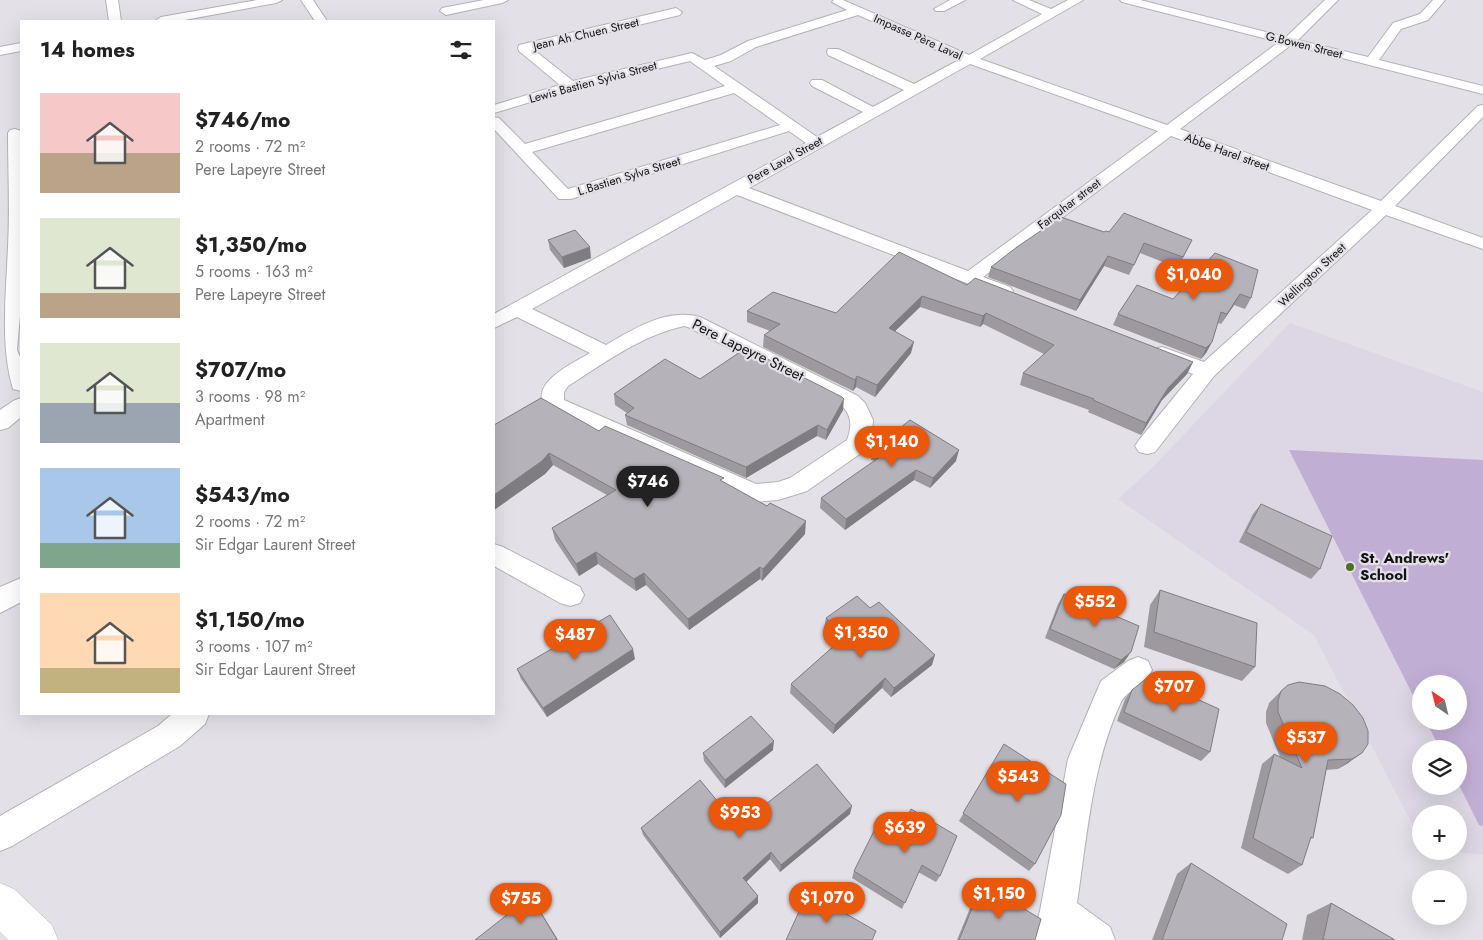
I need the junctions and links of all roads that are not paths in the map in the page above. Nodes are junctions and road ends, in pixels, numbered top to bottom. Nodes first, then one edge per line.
1 (112, 0) edge
2 (276, 0) edge
3 (307, 0) edge
4 (502, 0) edge
5 (959, 0) edge
6 (1019, 0) edge
7 (1077, 0) edge
8 (1126, 0) edge
9 (1332, 0) edge
10 (1439, 0) edge
11 (838, 2) dead end
12 (662, 4) dead end
13 (940, 9) dead end
14 (858, 11) junction
15 (1052, 14) junction
16 (115, 20) edge
17 (166, 20) edge
18 (320, 20) edge
19 (437, 20) edge
20 (1289, 41) junction
21 (20, 47) edge
22 (0, 51) edge
23 (833, 52) dead end
24 (970, 60) junction
25 (698, 61) junction
26 (1371, 62) junction
27 (817, 83) dead end
28 (570, 86) junction
29 (736, 88) junction
30 (915, 90) junction
31 (1483, 90) edge
32 (495, 109) edge
33 (873, 112) junction
34 (1481, 115) edge
35 (495, 122) edge
36 (791, 126) junction
37 (1167, 130) junction
38 (12, 133) edge
39 (816, 143) junction
40 (521, 150) junction
41 (18, 163) edge
42 (734, 188) junction
43 (1384, 208) junction
44 (1483, 244) edge
45 (19, 246) edge
46 (970, 278) junction
47 (1022, 299) edge
48 (516, 309) junction
49 (495, 321) edge
50 (1145, 347) edge
51 (606, 352) junction
52 (1207, 371) junction
53 (20, 381) edge
54 (20, 407) edge
55 (0, 422) edge
56 (1147, 446) dead end
57 (495, 555) edge
58 (20, 590) edge
59 (570, 595) dead end
60 (0, 601) edge
61 (1138, 670) dead end
62 (193, 715) edge
63 (0, 834) edge
64 (0, 903) edge
65 (1054, 926) edge
66 (36, 940) edge
67 (1097, 940) edge

1 - 16 street
2 - 17 street
3 - 18 street
4 - 19 street
5 - 13 street
6 - 15 street
7 - 15 street, Pere Laval Street
8 - 20 street, G.Bowen Street
9 - 20 street, Farquhar street
10 - 26 street
11 - 14 street, Impasse Père Laval
12 - 28 street, Jean Ah Chuen Street
14 - 24 street, Impasse Père Laval
14 - 25 street, Lewis Bastien Sylvia Street
15 - 24 street, Pere Laval Street
20 - 26 street, G.Bowen Street
20 - 37 street, Farquhar street
21 - 22 street
23 - 30 street
24 - 30 street, Pere Laval Street
24 - 37 street, Abbe Harel street
25 - 28 street, Lewis Bastien Sylvia Street
25 - 29 street
26 - 31 street, G.Bowen Street
27 - 33 street
28 - 32 street, Lewis Bastien Sylvia Street
29 - 36 street
29 - 40 street
30 - 33 street, Pere Laval Street
33 - 39 street, Pere Laval Street
34 - 43 street, Wellington Street
35 - 40 street, L.Bastien Sylva Street
36 - 39 street
36 - 40 street, L.Bastien Sylva Street
37 - 43 street, Abbe Harel street
37 - 46 street, Farquhar street
38 - 41 street
39 - 42 street, Pere Laval Street
41 - 45 street
42 - 46 street
42 - 48 street, Pere Laval Street
43 - 44 street, Abbe Harel street
43 - 52 street, Wellington Street
45 - 53 street
46 - 47 street
48 - 49 street, Pere Laval Street
48 - 51 street
50 - 52 street
51 - 51 street, Pere Lapeyre Street
52 - 56 street, Wellington Street
54 - 55 street
57 - 59 street
58 - 60 street
61 - 65 street
62 - 63 street
64 - 66 main road
65 - 67 street

